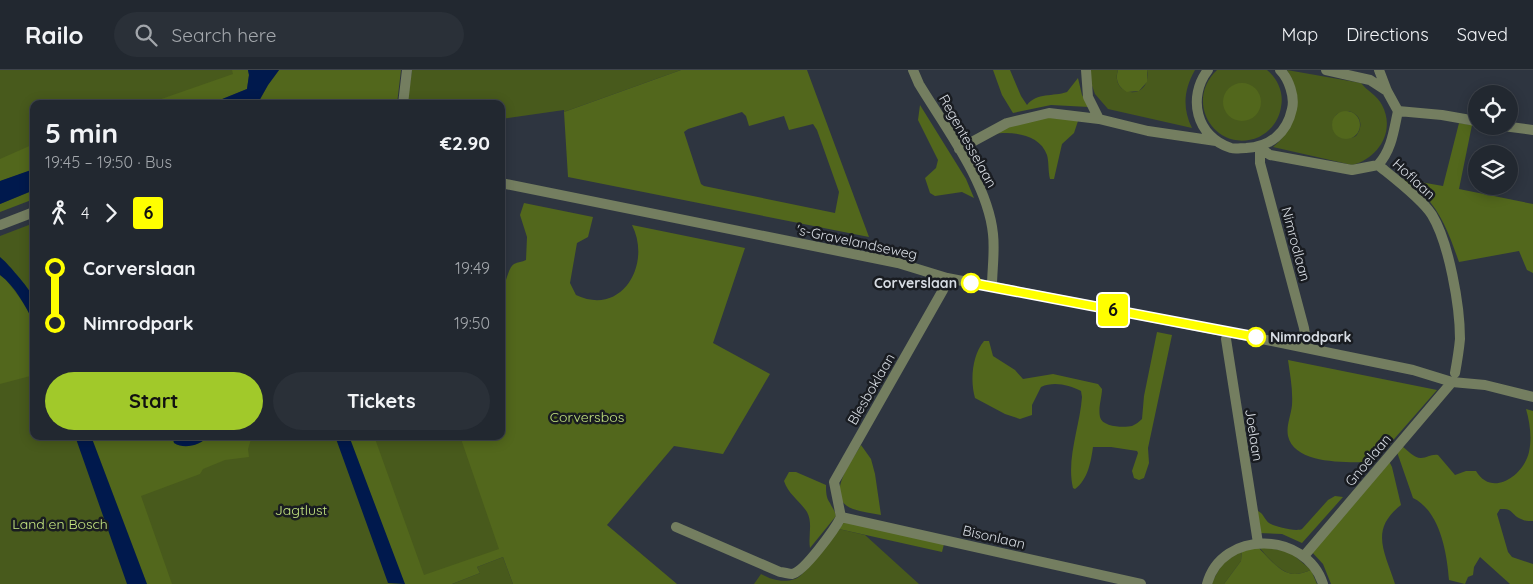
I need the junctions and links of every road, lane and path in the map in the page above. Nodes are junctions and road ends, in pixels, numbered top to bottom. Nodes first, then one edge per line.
1 (407, 70) edge
2 (913, 70) edge
3 (1086, 70) edge
4 (1208, 70) edge
5 (1280, 70) edge
6 (1326, 70) edge
7 (1379, 70) edge
8 (1387, 91) junction
9 (403, 100) edge
10 (1398, 110) junction
11 (1099, 119) junction
12 (1468, 120) edge
13 (1518, 128) edge
14 (1533, 130) edge
15 (1216, 141) junction
16 (959, 148) junction
17 (1260, 148) junction
18 (1378, 165) junction
19 (505, 184) edge
20 (30, 214) edge
21 (0, 225) edge
22 (947, 278) junction
23 (992, 288) junction
24 (1228, 332) junction
25 (1304, 347) junction
26 (1454, 377) junction
27 (1533, 397) edge
28 (840, 517) junction
29 (676, 527) dead end
30 (1258, 543) junction
31 (1304, 556) junction
32 (1141, 584) edge
33 (1207, 584) edge
34 (1323, 584) edge

1 - 9 street
2 - 16 street, Regentesselaan
3 - 11 street
4 - 15 street
5 - 17 street
6 - 8 street
7 - 8 street
8 - 10 street
10 - 12 street
10 - 18 street, Hoflaan
11 - 15 street
11 - 16 street
13 - 14 street
15 - 17 street
16 - 23 street, Regentesselaan
17 - 18 street
17 - 25 street, Nimrodlaan
18 - 26 street, Hoflaan
19 - 22 street, 's-Gravelandseweg
20 - 21 street
22 - 23 street, 's-Gravelandseweg
22 - 28 street, Blesboklaan
23 - 24 street, 's-Gravelandseweg
24 - 25 street, 's-Gravelandseweg
24 - 30 street, Joelaan
25 - 26 street, 's-Gravelandseweg
26 - 27 street, 's-Gravelandseweg
26 - 31 street, Gnoelaan
28 - 29 street
28 - 32 street, Bisonlaan
30 - 31 street
30 - 33 street
31 - 34 street

